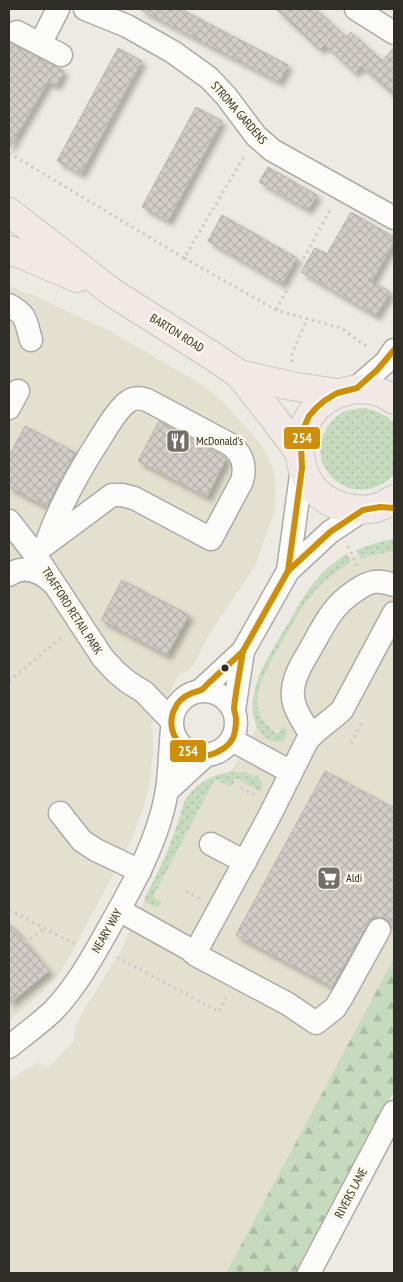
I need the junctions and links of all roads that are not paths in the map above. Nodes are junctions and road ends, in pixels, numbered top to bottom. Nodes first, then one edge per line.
1 (58, 9) edge
2 (85, 9) edge
3 (356, 9) edge
4 (17, 32) dead end
5 (394, 33) edge
6 (40, 44) junction
7 (61, 55) dead end
8 (9, 212) edge
9 (394, 218) edge
10 (9, 250) edge
11 (113, 293) junction
12 (9, 305) edge
13 (31, 340) dead end
14 (385, 351) edge
15 (239, 374) junction
16 (346, 391) junction
17 (394, 400) edge
18 (301, 460) junction
19 (383, 506) edge
20 (9, 521) edge
21 (41, 548) junction
22 (288, 571) junction
23 (9, 576) edge
24 (56, 585) junction
25 (394, 585) edge
26 (391, 628) edge
27 (243, 651) junction
28 (144, 692) junction
29 (195, 692) junction
30 (234, 710) junction
31 (171, 725) junction
32 (311, 735) junction
33 (232, 740) junction
34 (205, 756) junction
35 (291, 772) junction
36 (167, 790) junction
37 (60, 813) dead end
38 (211, 844) dead end
39 (245, 862) junction
40 (140, 871) junction
41 (119, 910) junction
42 (379, 930) dead end
43 (192, 952) junction
44 (9, 1047) edge
45 (394, 1112) edge
46 (309, 1273) edge

1 - 6 street
2 - 9 street, STROMA GARDENS
3 - 5 street
4 - 6 street
6 - 7 street
8 - 11 main road, BARTON ROAD
10 - 11 main road, BARTON ROAD
11 - 15 main road, BARTON ROAD
12 - 13 street
14 - 16 street
15 - 16 main road, BARTON ROAD
15 - 18 main road, BARTON ROAD
16 - 17 main road, BARTON ROAD
16 - 18 main road
18 - 19 main road, BARTON ROAD
18 - 22 street
19 - 22 street
20 - 21 street, TRAFFORD RETAIL PARK
21 - 21 street
21 - 24 street, TRAFFORD RETAIL PARK
22 - 27 street
23 - 24 street
24 - 28 street, TRAFFORD RETAIL PARK
25 - 32 street
26 - 32 street
27 - 29 street
27 - 30 street
28 - 29 street
28 - 31 street, TRAFFORD RETAIL PARK
29 - 30 street
29 - 31 street
30 - 33 street
31 - 34 street
31 - 36 street, NEARY WAY
32 - 35 street
33 - 34 street
33 - 35 street
34 - 36 street
35 - 39 street
36 - 40 street, NEARY WAY
37 - 40 street
38 - 39 street
39 - 43 street
40 - 41 street, NEARY WAY
41 - 43 street
41 - 44 street, NEARY WAY
42 - 43 street
45 - 46 street, RIVERS LANE

